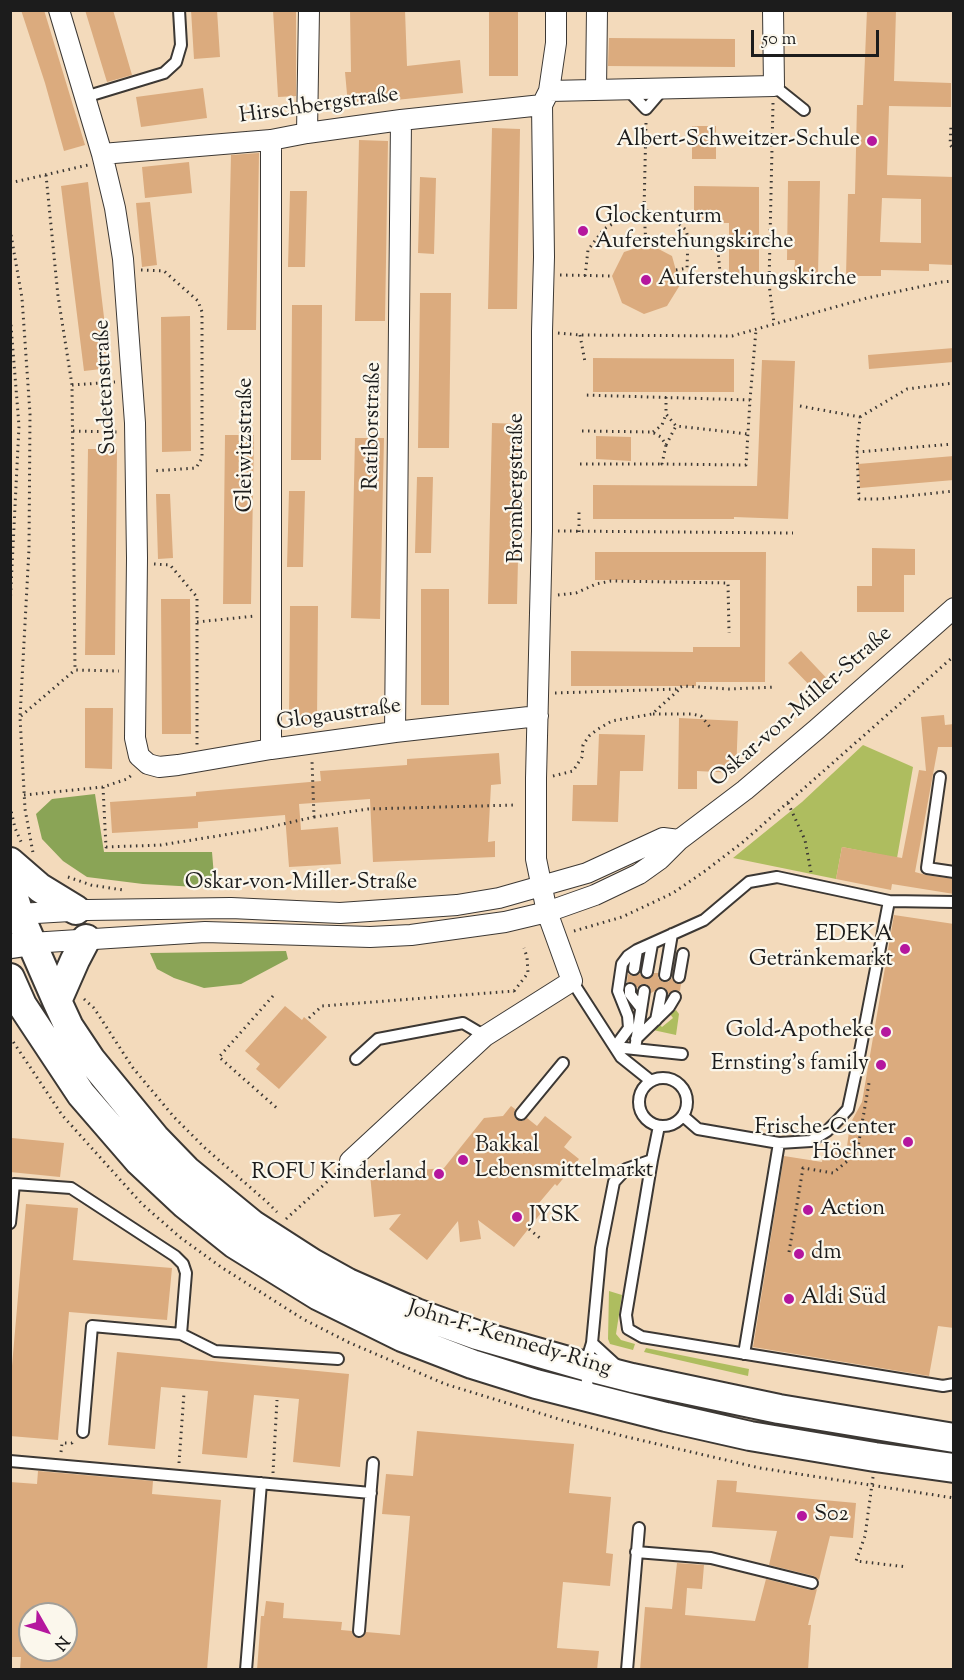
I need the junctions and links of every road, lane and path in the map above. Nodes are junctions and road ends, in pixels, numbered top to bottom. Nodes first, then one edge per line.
1 (59, 10) edge
2 (179, 10) edge
3 (309, 10) edge
4 (556, 10) edge
5 (597, 10) edge
6 (773, 10) edge
7 (774, 86) junction
8 (626, 88) junction
9 (664, 88) junction
10 (596, 89) junction
11 (86, 97) junction
12 (546, 98) junction
13 (646, 109) junction
14 (804, 110) dead end
15 (401, 120) junction
16 (954, 123) edge
17 (306, 133) junction
18 (271, 140) junction
19 (954, 150) edge
20 (103, 157) junction
21 (46, 175) junction
22 (10, 183) edge
23 (644, 210) junction
24 (10, 229) edge
25 (688, 238) junction
26 (646, 245) dead end
27 (123, 270) junction
28 (676, 270) dead end
29 (544, 275) junction
30 (585, 276) junction
31 (612, 276) dead end
32 (954, 281) edge
33 (769, 284) junction
34 (10, 313) edge
35 (774, 323) junction
36 (756, 330) junction
37 (542, 331) junction
38 (580, 335) junction
39 (585, 362) dead end
40 (132, 381) junction
41 (954, 383) edge
42 (72, 386) junction
43 (583, 395) dead end
44 (666, 397) junction
45 (750, 400) junction
46 (800, 406) dead end
47 (666, 414) junction
48 (860, 417) junction
49 (676, 426) junction
50 (582, 430) dead end
51 (73, 431) junction
52 (135, 432) junction
53 (652, 432) junction
54 (748, 434) junction
55 (954, 444) edge
56 (666, 445) junction
57 (857, 452) junction
58 (580, 464) dead end
59 (662, 464) junction
60 (136, 471) junction
61 (954, 491) edge
62 (579, 508) dead end
63 (542, 531) junction
64 (579, 532) junction
65 (793, 533) dead end
66 (137, 564) junction
67 (541, 596) junction
68 (10, 607) edge
69 (954, 608) edge
70 (251, 616) dead end
71 (197, 622) junction
72 (729, 633) dead end
73 (954, 656) edge
74 (75, 670) junction
75 (136, 671) junction
76 (683, 686) junction
77 (776, 687) dead end
78 (538, 693) junction
79 (652, 714) junction
80 (538, 716) junction
81 (20, 717) junction
82 (710, 727) dead end
83 (394, 732) junction
84 (197, 743) dead end
85 (311, 744) junction
86 (271, 749) junction
87 (148, 764) junction
88 (940, 777) dead end
89 (536, 778) junction
90 (103, 787) junction
91 (24, 795) junction
92 (788, 803) junction
93 (516, 805) dead end
94 (10, 806) edge
95 (314, 817) junction
96 (679, 840) junction
97 (22, 859) edge
98 (954, 872) edge
99 (10, 885) edge
100 (814, 885) junction
101 (541, 887) junction
102 (889, 901) junction
103 (954, 902) edge
104 (76, 910) junction
105 (547, 912) junction
106 (15, 914) edge
107 (574, 931) dead end
108 (672, 934) junction
109 (87, 939) junction
110 (21, 944) edge
111 (652, 944) junction
112 (524, 948) dead end
113 (637, 950) junction
114 (683, 954) dead end
115 (634, 969) dead end
116 (647, 972) dead end
117 (664, 975) dead end
118 (679, 977) dead end
119 (10, 978) edge
120 (572, 981) junction
121 (630, 989) dead end
122 (514, 991) junction
123 (644, 991) dead end
124 (661, 994) dead end
125 (273, 996) dead end
126 (675, 997) dead end
127 (71, 1000) junction
128 (16, 1001) edge
129 (641, 1008) junction
130 (526, 1010) junction
131 (309, 1018) dead end
132 (656, 1020) junction
133 (485, 1036) junction
134 (635, 1044) junction
135 (615, 1047) junction
136 (682, 1054) dead end
137 (357, 1059) dead end
138 (563, 1063) dead end
139 (651, 1081) junction
140 (278, 1109) dead end
141 (521, 1114) dead end
142 (683, 1116) junction
143 (659, 1126) junction
144 (779, 1143) junction
145 (652, 1160) junction
146 (350, 1161) joint
147 (284, 1220) junction
148 (10, 1223) edge
149 (293, 1226) dead end
150 (528, 1229) dead end
151 (541, 1239) dead end
152 (181, 1334) junction
153 (744, 1354) junction
154 (588, 1355) junction
155 (338, 1359) dead end
156 (954, 1384) edge
157 (184, 1394) dead end
158 (589, 1398) junction
159 (277, 1400) dead end
160 (83, 1432) dead end
161 (954, 1438) edge
162 (72, 1443) dead end
163 (61, 1452) dead end
164 (10, 1461) edge
165 (373, 1463) dead end
166 (178, 1465) dead end
167 (954, 1468) edge
168 (273, 1471) dead end
169 (874, 1473) dead end
170 (261, 1483) junction
171 (370, 1493) junction
172 (639, 1528) dead end
173 (636, 1552) junction
174 (907, 1567) dead end
175 (812, 1583) dead end
176 (359, 1631) dead end
177 (246, 1670) edge
178 (627, 1670) edge

1 - 11 street, Sudetenstraße
2 - 11 lane
3 - 17 street
4 - 12 street, Brombergstraße
5 - 10 street
6 - 7 street
7 - 9 street
7 - 14 lane
7 - 33 path
8 - 9 street
8 - 10 street
8 - 13 lane
9 - 13 lane
10 - 12 street
11 - 20 street, Sudetenstraße
12 - 15 street, Hirschbergstraße
12 - 29 street, Brombergstraße
13 - 23 path
15 - 17 street, Hirschbergstraße
15 - 83 street, Ratiborstraße
16 - 19 path
17 - 18 street, Hirschbergstraße
18 - 20 street, Hirschbergstraße
18 - 86 street, Gleiwitzstraße
20 - 21 path
20 - 27 street, Sudetenstraße
21 - 22 path
21 - 42 path
23 - 25 path
23 - 26 path
23 - 30 path
24 - 81 path
25 - 28 path
25 - 33 path
27 - 40 street, Sudetenstraße
27 - 60 path
29 - 30 path
29 - 37 street, Brombergstraße
30 - 31 path
32 - 35 path
33 - 35 path
34 - 68 path
35 - 36 path
36 - 38 path
36 - 45 path
37 - 38 path
37 - 63 street, Brombergstraße
38 - 39 path
40 - 42 path
40 - 52 street, Sudetenstraße
41 - 48 path
42 - 51 path
43 - 44 path
44 - 45 path
44 - 47 path
45 - 54 path
46 - 48 path
47 - 49 path
47 - 53 path
48 - 57 path
49 - 54 path
49 - 56 path
50 - 53 path
51 - 52 path
51 - 74 path
52 - 60 street, Sudetenstraße
53 - 56 path
54 - 59 path
55 - 57 path
56 - 59 path
57 - 61 path
58 - 59 path
60 - 66 street, Sudetenstraße
62 - 64 path
63 - 64 path
63 - 67 street, Brombergstraße
64 - 65 path
66 - 71 path
66 - 75 street, Sudetenstraße
67 - 72 path
67 - 78 street, Brombergstraße
69 - 96 street, Oskar-von-Miller-Straße
70 - 71 path
71 - 84 path
73 - 92 path
74 - 75 path
74 - 81 path
75 - 87 street, Sudetenstraße
76 - 77 path
76 - 78 path
76 - 79 path
78 - 80 street, Brombergstraße
79 - 82 path
79 - 89 path
80 - 83 street, Glogaustraße
80 - 89 street, Brombergstraße
81 - 91 path
83 - 85 street, Glogaustraße
85 - 86 street, Glogaustraße
85 - 95 path
86 - 87 street, Glogaustraße
87 - 90 path
88 - 98 lane
89 - 101 street, Brombergstraße
90 - 91 path
90 - 95 path
91 - 97 path
92 - 100 path
92 - 107 path
93 - 95 path
94 - 97 path
96 - 101 street, Oskar-von-Miller-Straße
96 - 105 street, Oskar-von-Miller-Straße
97 - 104 main road
99 - 106 main road, John-F.-Kennedy-Ring
100 - 102 lane
100 - 108 lane
101 - 104 street, Oskar-von-Miller-Straße
101 - 105 street, Brombergstraße
102 - 103 lane
102 - 144 lane
104 - 106 street, Oskar-von-Miller-Straße
105 - 109 street, Oskar-von-Miller-Straße
105 - 120 street, Brombergstraße
106 - 110 main road, John-F.-Kennedy-Ring
108 - 111 lane
108 - 117 lane
109 - 110 street, Oskar-von-Miller-Straße
109 - 127 main road
110 - 127 main road, John-F.-Kennedy-Ring
111 - 113 lane
111 - 116 lane
112 - 122 path
113 - 115 lane
113 - 135 lane
114 - 118 lane
119 - 128 main road, John-F.-Kennedy-Ring
120 - 130 street
120 - 135 lane
121 - 129 lane
122 - 130 path
122 - 131 path
123 - 129 lane
124 - 132 lane
125 - 140 path
126 - 132 lane
127 - 147 path
127 - 154 main road, John-F.-Kennedy-Ring
128 - 158 main road, John-F.-Kennedy-Ring
129 - 134 lane
130 - 133 street
132 - 134 lane
133 - 137 lane
133 - 146 street
134 - 135 lane
134 - 136 lane
135 - 139 lane
138 - 141 lane
139 - 142 lane
139 - 143 lane
142 - 143 lane
142 - 144 lane
143 - 145 lane
144 - 153 lane
145 - 153 lane
145 - 154 lane
146 - 147 path
147 - 149 path
148 - 152 lane
150 - 151 path
152 - 155 lane
152 - 160 lane
153 - 156 lane
154 - 158 lane
154 - 161 main road, John-F.-Kennedy-Ring
157 - 166 path
158 - 167 main road, John-F.-Kennedy-Ring
159 - 168 path
162 - 163 path
164 - 170 lane
165 - 171 lane
169 - 174 path
170 - 171 lane
170 - 177 lane
171 - 176 lane
172 - 173 lane
173 - 175 lane
173 - 178 lane

